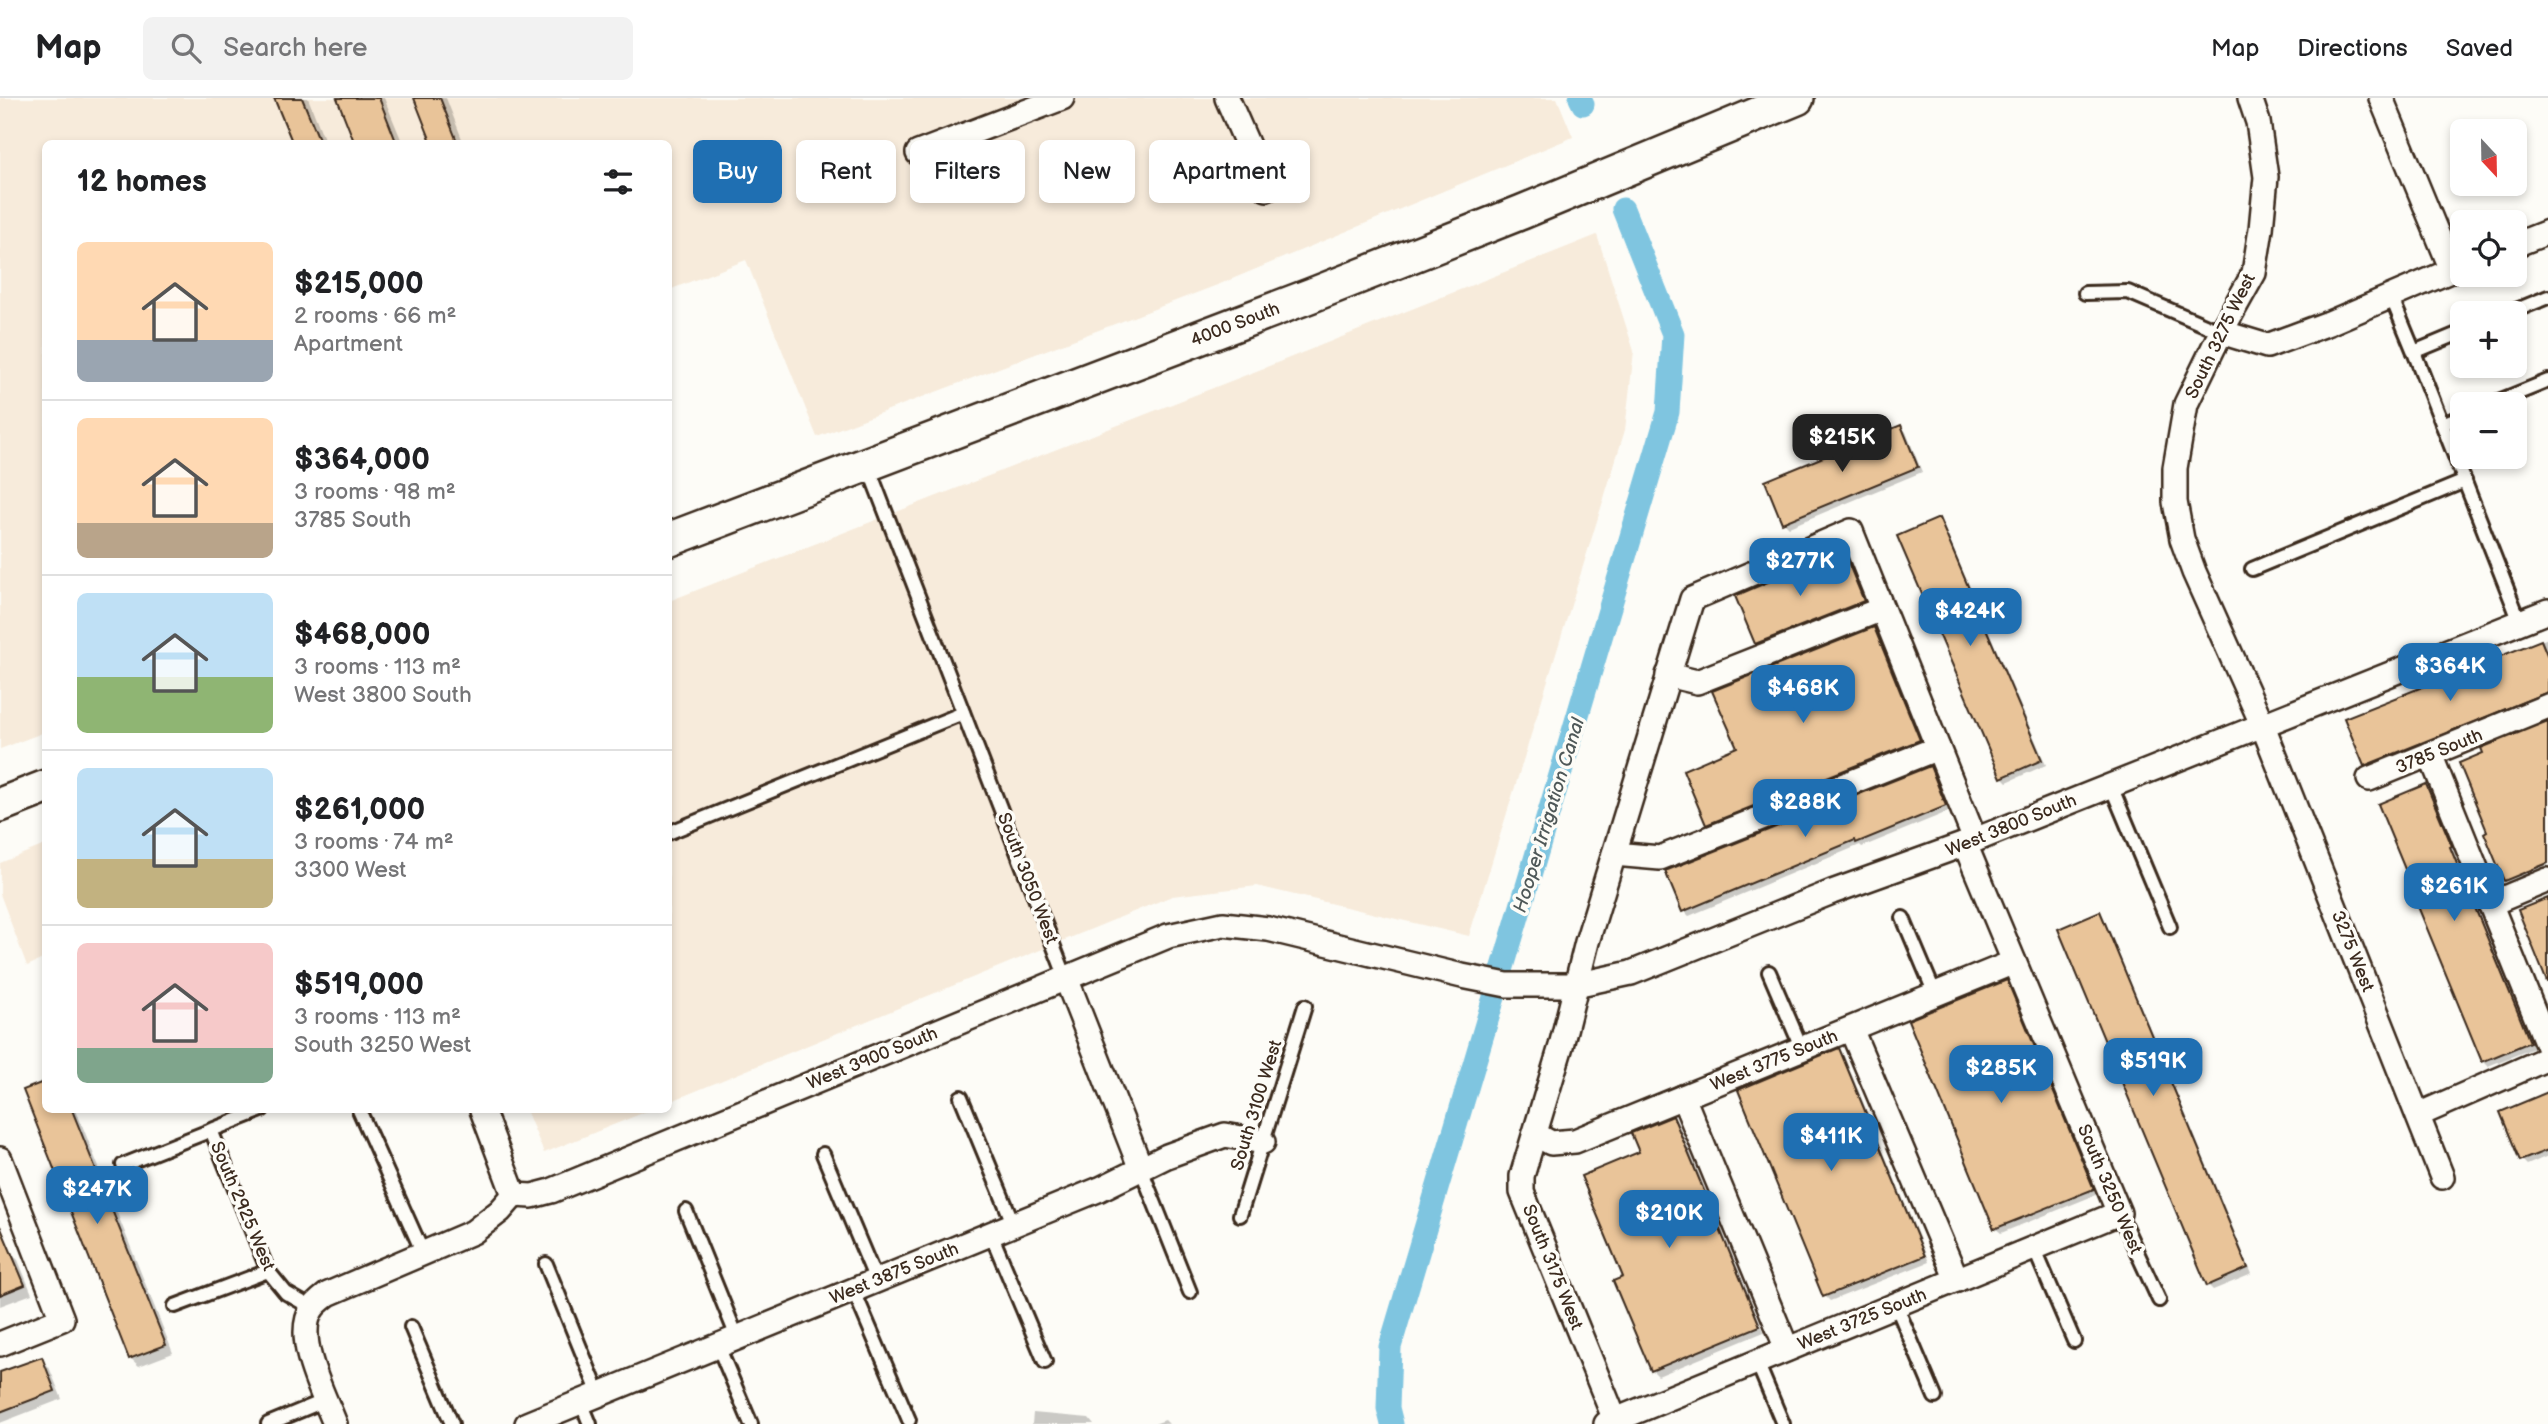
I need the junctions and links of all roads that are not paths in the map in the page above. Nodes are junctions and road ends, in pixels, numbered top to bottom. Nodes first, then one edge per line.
1 (1062, 98) edge
2 (1227, 98) edge
3 (1797, 98) edge
4 (2250, 98) edge
5 (2381, 98) edge
6 (952, 140) edge
7 (1245, 140) edge
8 (2548, 232) edge
9 (2527, 240) edge
10 (2450, 252) edge
11 (2450, 271) edge
12 (2085, 293) dead end
13 (2391, 296) junction
14 (2548, 297) edge
15 (2527, 306) edge
16 (2221, 332) junction
17 (2450, 337) edge
18 (2414, 352) junction
19 (2548, 381) edge
20 (2520, 392) edge
21 (2450, 421) edge
22 (2442, 424) junction
23 (867, 464) junction
24 (2465, 481) junction
25 (672, 538) edge
26 (2252, 569) dead end
27 (1882, 608) junction
28 (2548, 611) edge
29 (2520, 622) junction
30 (1668, 675) junction
31 (2548, 706) edge
32 (963, 713) junction
33 (2263, 726) junction
34 (1938, 748) junction
35 (2430, 754) junction
36 (2369, 779) dead end
37 (2111, 786) junction
38 (42, 789) edge
39 (0, 806) edge
40 (672, 831) edge
41 (1970, 842) junction
42 (1614, 854) junction
43 (2548, 880) edge
44 (2490, 904) junction
45 (1903, 918) dead end
46 (2170, 927) dead end
47 (2014, 962) junction
48 (1769, 972) dead end
49 (1462, 976) joint
50 (1066, 978) junction
51 (1564, 985) junction
52 (1935, 994) junction
53 (1305, 1006) dead end
54 (1851, 1029) junction
55 (2548, 1047) edge
56 (1801, 1049) junction
57 (2548, 1058) edge
58 (961, 1097) dead end
59 (1683, 1097) junction
60 (254, 1113) edge
61 (360, 1113) edge
62 (483, 1113) edge
63 (2418, 1115) junction
64 (211, 1130) junction
65 (1535, 1134) junction
66 (1262, 1142) junction
67 (823, 1154) dead end
68 (0, 1159) edge
69 (123, 1165) dead end
70 (1140, 1170) junction
71 (2442, 1177) dead end
72 (514, 1195) junction
73 (686, 1211) dead end
74 (2119, 1213) junction
75 (1240, 1215) dead end
76 (1013, 1223) junction
77 (990, 1234) junction
78 (2034, 1248) junction
79 (423, 1253) junction
80 (546, 1264) dead end
81 (268, 1271) junction
82 (876, 1280) junction
83 (1957, 1280) junction
84 (853, 1289) junction
85 (1189, 1292) dead end
86 (2159, 1300) dead end
87 (1896, 1305) junction
88 (175, 1306) dead end
89 (312, 1308) junction
90 (411, 1327) dead end
91 (2074, 1341) dead end
92 (728, 1342) junction
93 (0, 1344) edge
94 (1787, 1349) junction
95 (1045, 1362) dead end
96 (1757, 1362) junction
97 (1935, 1397) dead end
98 (590, 1398) junction
99 (326, 1400) junction
100 (909, 1420) dead end
101 (1612, 1423) edge
102 (268, 1424) edge
103 (335, 1424) edge
104 (452, 1424) edge
105 (527, 1424) edge
106 (590, 1424) edge
107 (751, 1424) edge
108 (1783, 1424) edge

1 - 6 street
2 - 7 street
3 - 23 main road, 4000 South
4 - 16 street, South 3275 West
5 - 10 street
8 - 9 street
11 - 13 street
12 - 16 lane
13 - 16 street
13 - 18 lane
14 - 15 lane
16 - 33 street, South 3275 West
17 - 18 lane
18 - 22 lane
19 - 20 lane
21 - 22 lane
22 - 24 lane
23 - 25 main road, 4000 South
23 - 32 lane, South 3050 West
24 - 26 lane
24 - 29 lane
27 - 30 street
27 - 30 street, South 3250 West
27 - 34 street, South 3250 West
28 - 29 street, West 3800 South
29 - 33 street, West 3800 South
30 - 42 street, South 3175 West
31 - 35 street, 3785 South
32 - 40 lane
32 - 50 lane, South 3050 West
33 - 37 street, West 3800 South
33 - 63 street, 3275 West
34 - 41 street, South 3250 West
34 - 42 street
35 - 36 street, 3785 South
35 - 44 street
37 - 41 street, West 3800 South
37 - 46 lane
38 - 39 main road
41 - 47 street, South 3250 West
41 - 51 street, West 3800 South
42 - 51 street, South 3175 West
43 - 44 street
44 - 55 street
45 - 52 lane
47 - 52 street, West 3775 South
47 - 74 street, South 3250 West
48 - 56 lane
49 - 50 street, West 3900 South
49 - 51 street, West 3800 South
50 - 70 street, South 3050 West
50 - 72 street, West 3900 South
51 - 65 street, South 3175 West
52 - 54 street, West 3775 South
53 - 66 lane, South 3100 West
54 - 56 street, West 3775 South
54 - 83 street
56 - 59 street, West 3775 South
57 - 63 street
58 - 76 lane
59 - 65 street, West 3775 South
59 - 94 street
60 - 64 lane
61 - 79 lane
62 - 72 street
63 - 71 street, 3275 West
64 - 69 lane
64 - 81 lane, South 2925 West
65 - 101 street, South 3175 West
66 - 70 street, West 3875 South
66 - 75 lane, South 3100 West
67 - 82 lane
68 - 93 street
70 - 76 street, West 3875 South
70 - 85 lane, South 3050 West
72 - 79 street
73 - 92 lane
74 - 78 street, West 3725 South
74 - 86 lane, South 3250 West
76 - 77 street, West 3875 South
77 - 82 street, West 3875 South
77 - 95 lane
78 - 83 street, West 3725 South
78 - 91 lane
79 - 89 street
80 - 98 lane
81 - 88 lane
81 - 89 lane, South 2925 West
82 - 84 street, West 3875 South
83 - 87 street, West 3725 South
84 - 92 street, West 3875 South
84 - 100 lane
87 - 94 street, West 3725 South
87 - 97 lane
89 - 99 street
90 - 104 lane
92 - 98 street, West 3875 South
92 - 107 lane
94 - 96 street, West 3725 South
96 - 101 street, West 3725 South
96 - 108 lane
98 - 105 street, West 3875 South
98 - 106 lane
99 - 102 lane
99 - 103 street

